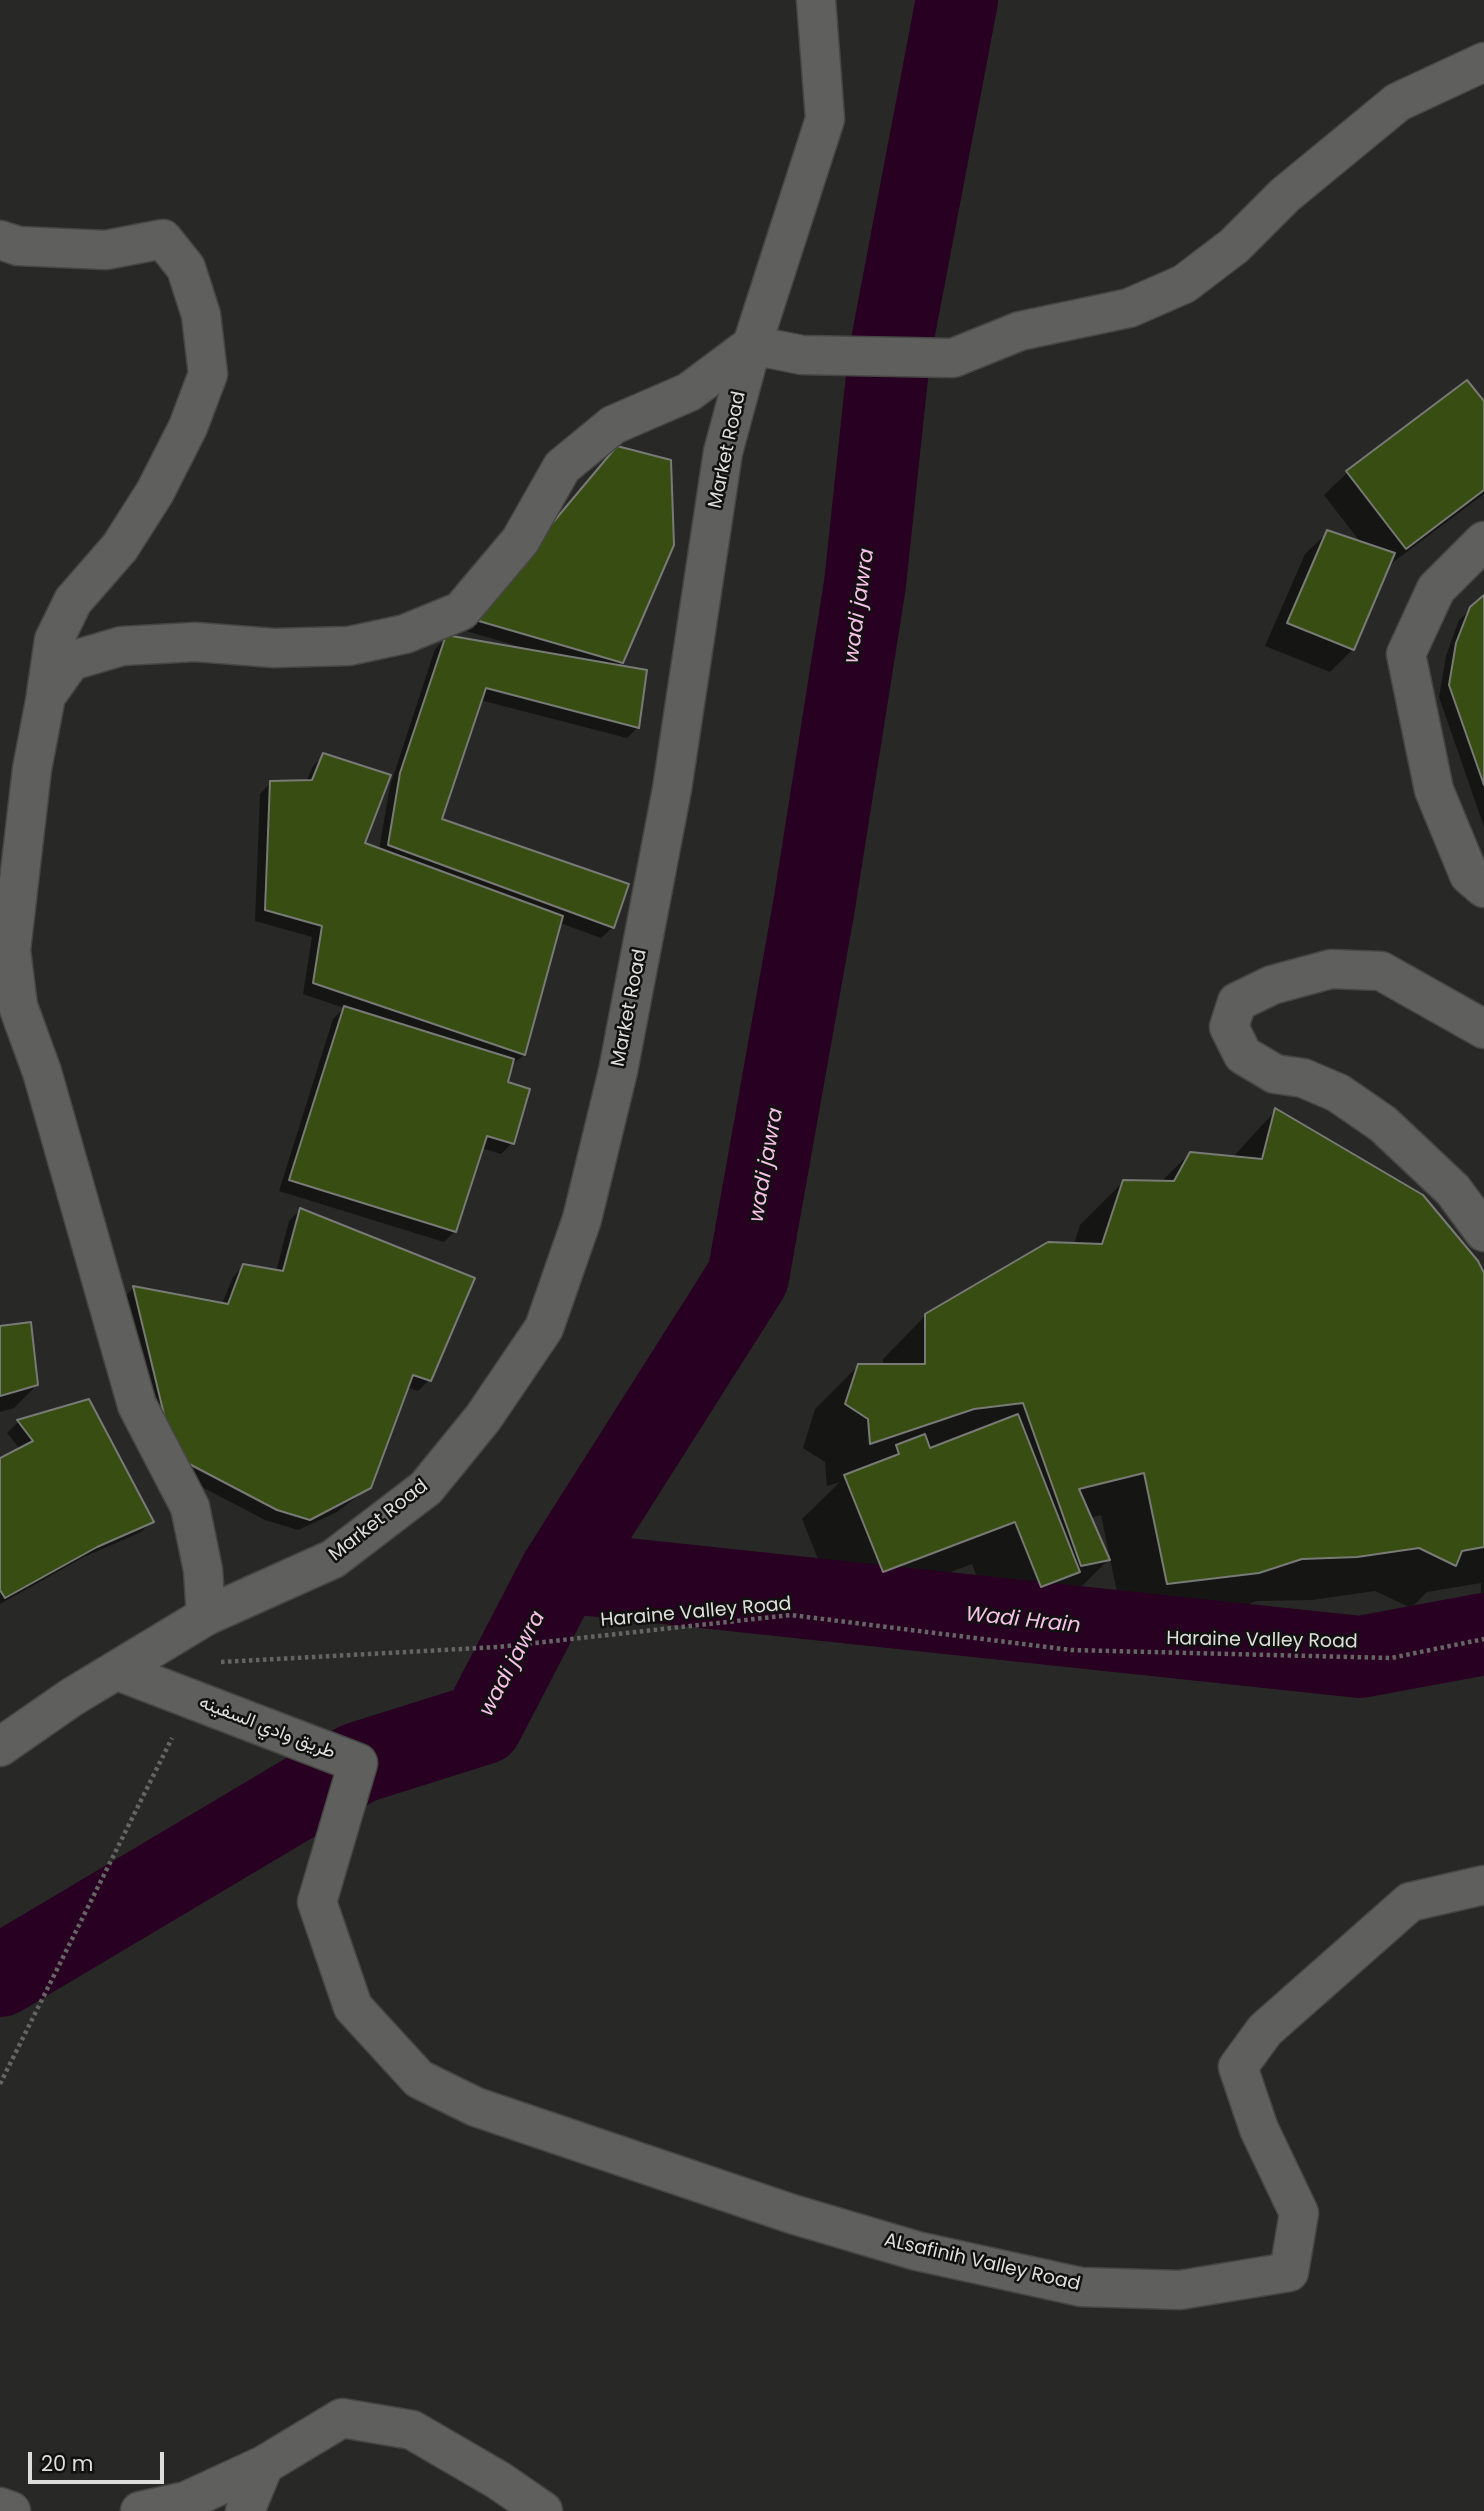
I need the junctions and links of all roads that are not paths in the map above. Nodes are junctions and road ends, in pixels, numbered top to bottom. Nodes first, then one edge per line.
1 (816, 0) edge
2 (1484, 62) edge
3 (0, 240) edge
4 (752, 345) junction
5 (1484, 541) edge
6 (46, 696) junction
7 (1484, 888) edge
8 (1484, 1029) edge
9 (1484, 1232) edge
10 (206, 1616) junction
11 (118, 1671) junction
12 (0, 1747) edge
13 (1484, 1885) edge
14 (264, 2465) junction
15 (0, 2507) edge
16 (11, 2511) edge
17 (140, 2511) edge
18 (245, 2511) edge
19 (543, 2511) edge

1 - 4 street, Market Road
2 - 4 street
3 - 6 street
4 - 6 street
4 - 10 street, Market Road
5 - 7 street
6 - 10 street
8 - 9 street
10 - 11 street, Market Road
11 - 12 street, Market Road
11 - 13 street, طريق وادي السفينه
14 - 17 street
14 - 18 street
14 - 19 street
15 - 16 street

